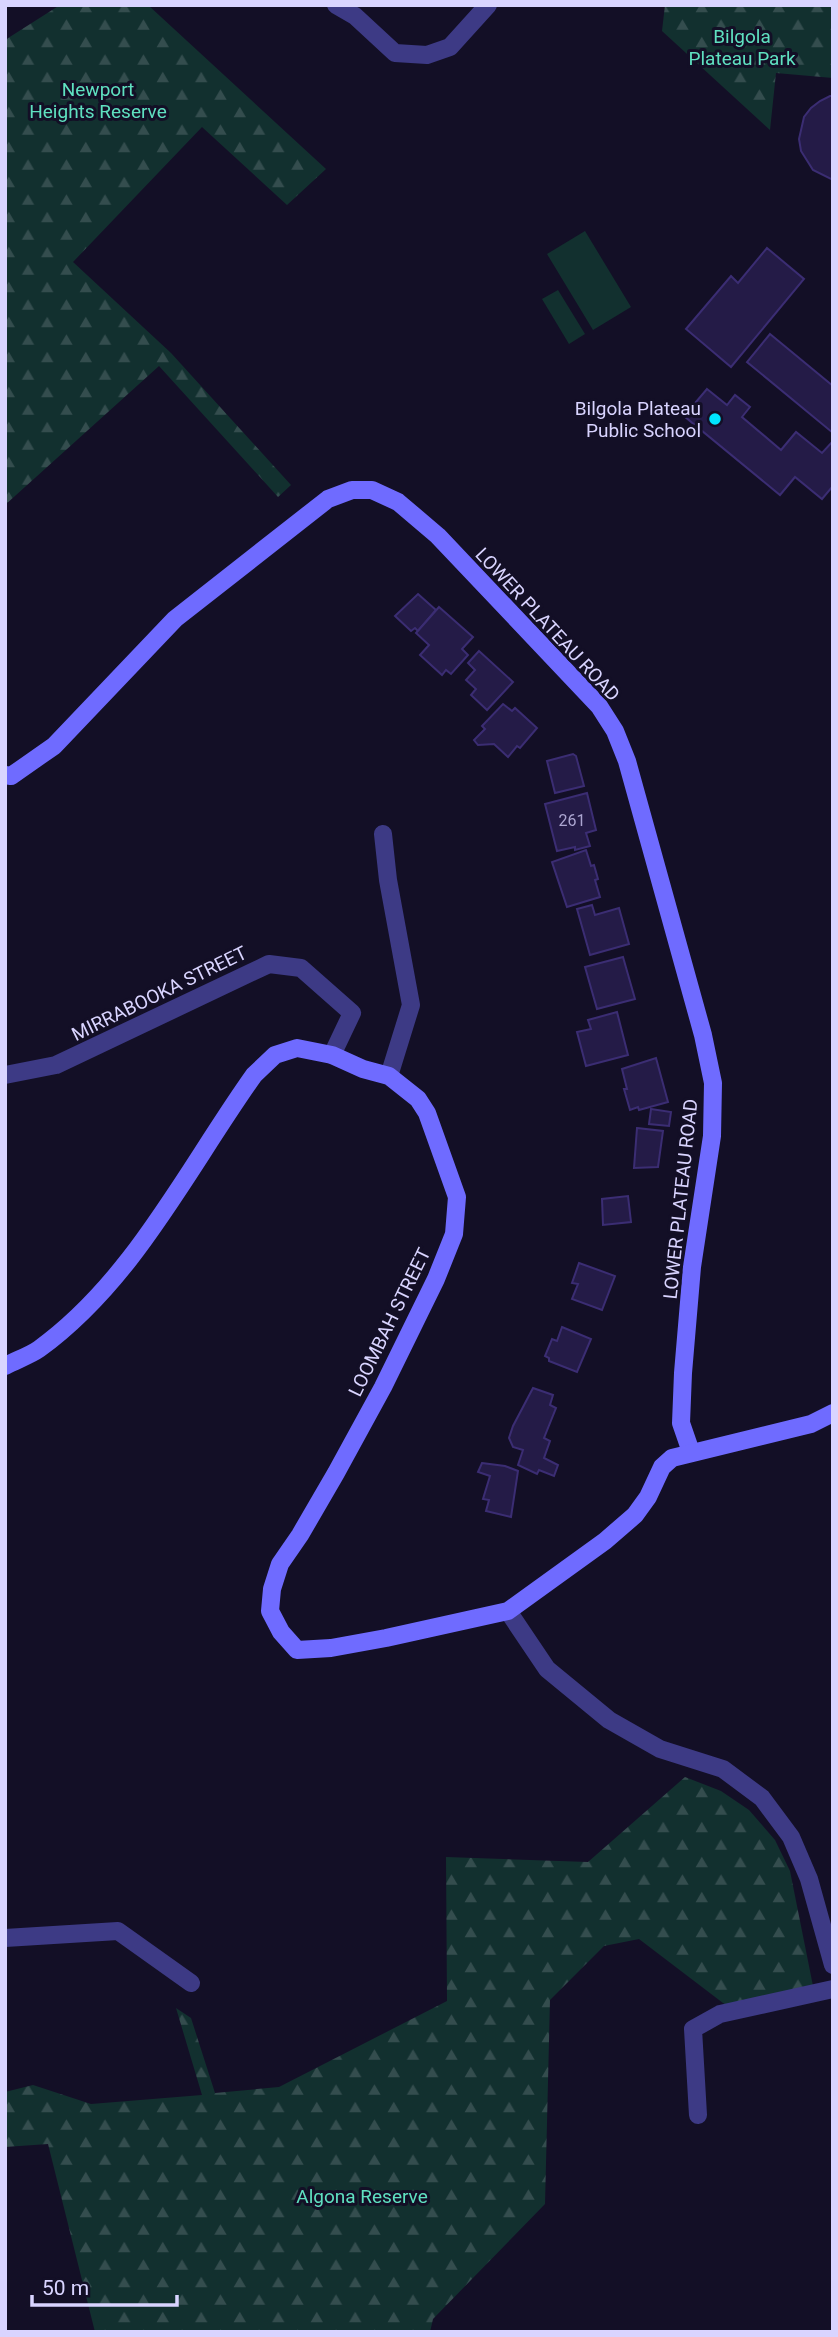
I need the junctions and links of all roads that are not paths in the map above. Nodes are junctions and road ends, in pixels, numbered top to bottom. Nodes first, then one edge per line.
1 (336, 5) edge
2 (488, 5) edge
3 (5, 775) edge
4 (383, 834) dead end
5 (332, 1055) junction
6 (5, 1075) edge
7 (389, 1076) junction
8 (5, 1366) edge
9 (833, 1413) edge
10 (691, 1452) junction
11 (509, 1611) junction
12 (5, 1938) edge
13 (833, 1965) edge
14 (191, 1983) dead end
15 (833, 1989) edge
16 (698, 2115) dead end

1 - 2 street
3 - 10 street, LOWER PLATEAU ROAD
4 - 7 street
5 - 6 street, MIRRABOOKA STREET
5 - 7 street, LOOMBAH STREET
5 - 8 street, LOOMBAH STREET
7 - 11 street, LOOMBAH STREET
9 - 10 street, LOOMBAH STREET
10 - 11 street, LOOMBAH STREET
11 - 13 street
12 - 14 street
15 - 16 street

